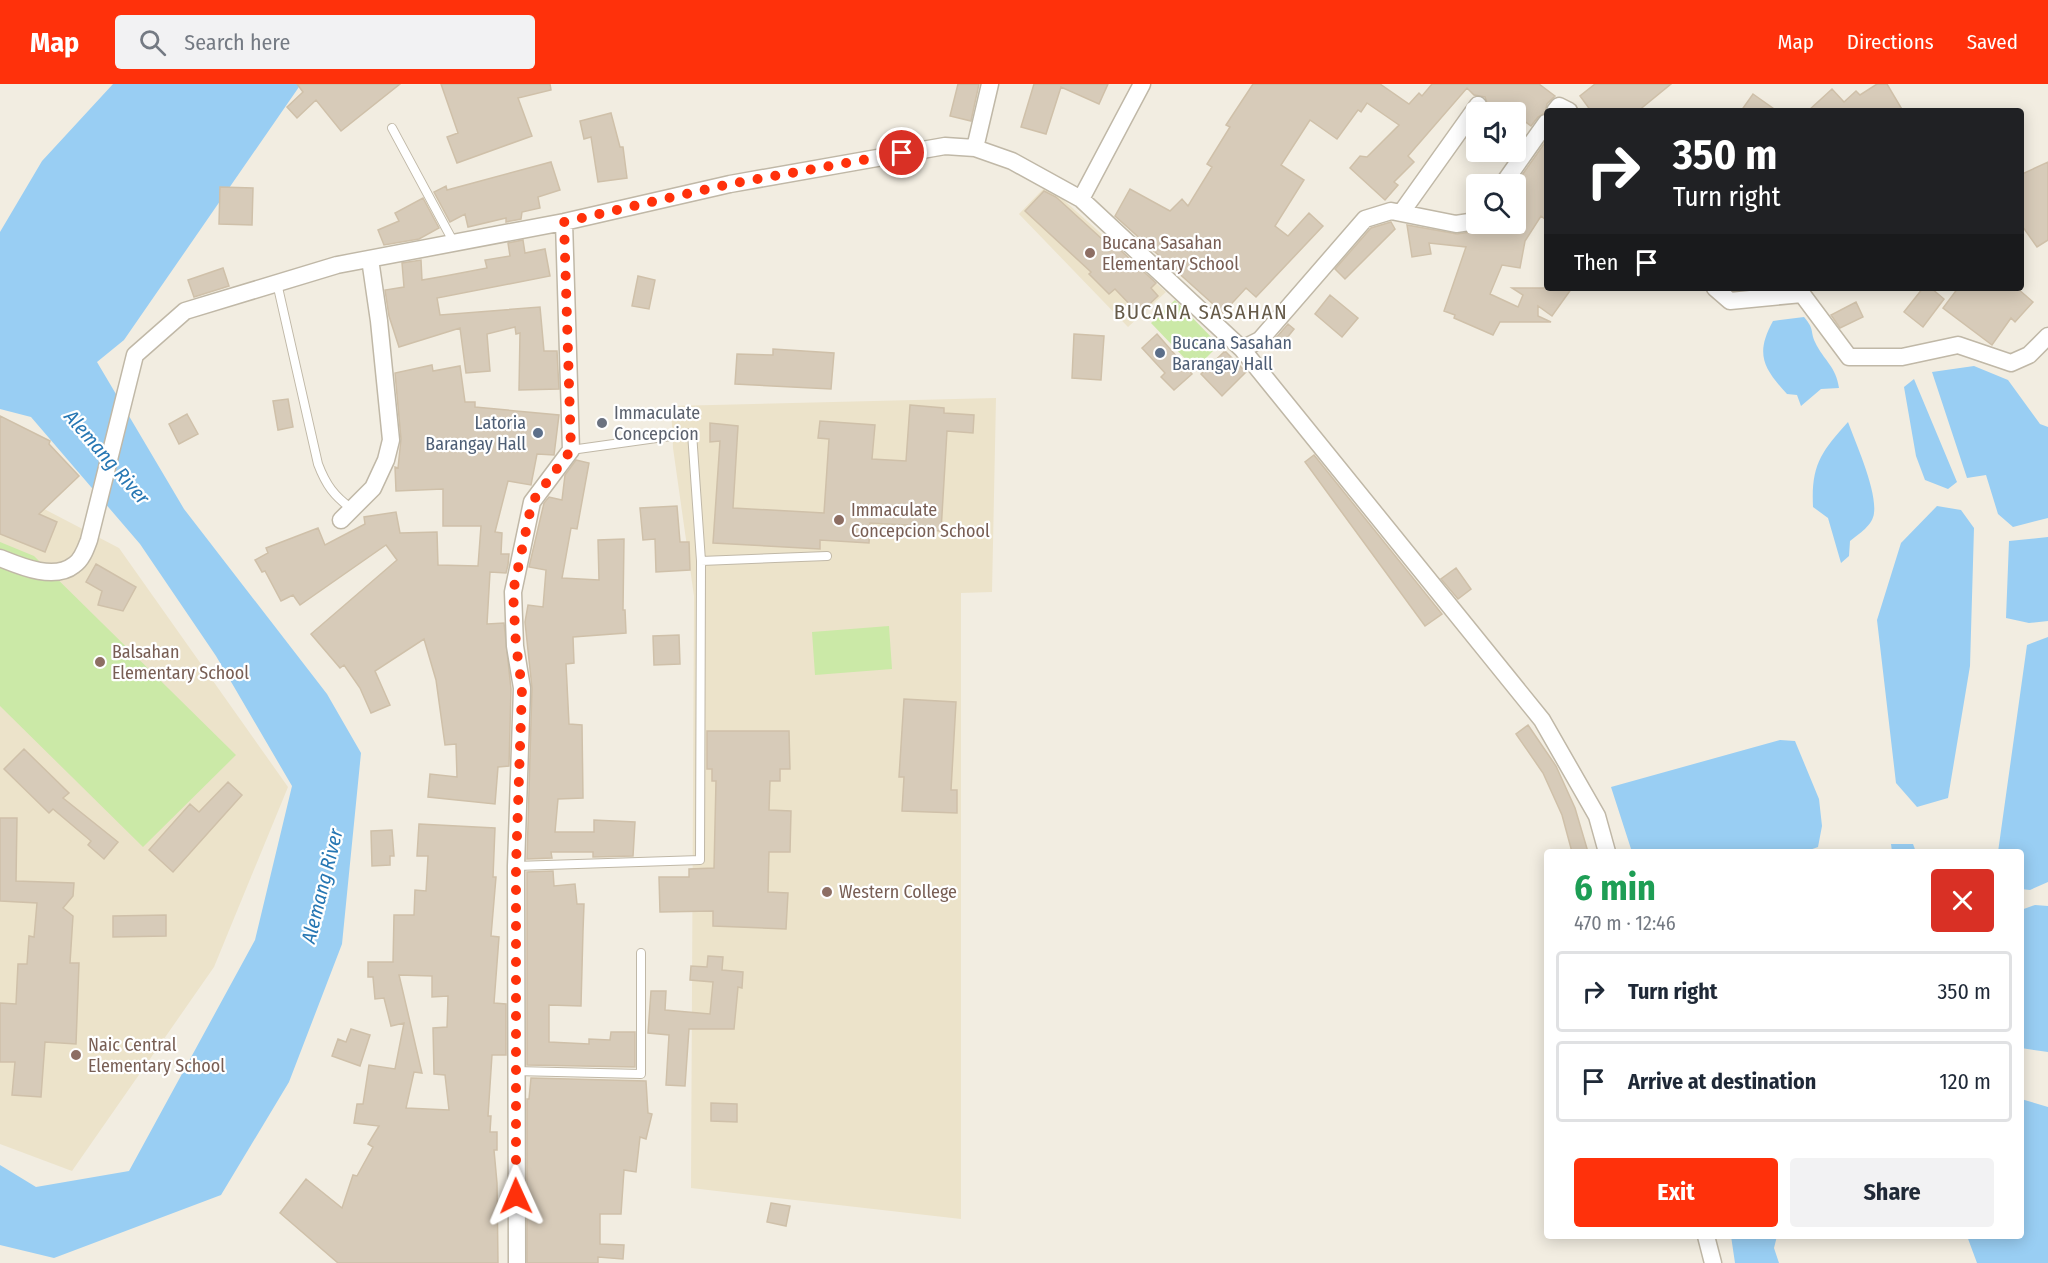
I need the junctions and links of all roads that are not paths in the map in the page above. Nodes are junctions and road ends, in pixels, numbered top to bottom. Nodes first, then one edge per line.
1 (990, 84) edge
2 (1142, 84) edge
3 (1466, 122) edge
4 (1544, 126) edge
5 (392, 128) dead end
6 (975, 148) junction
7 (1510, 174) edge
8 (1081, 199) junction
9 (1401, 213) junction
10 (564, 222) junction
11 (1466, 222) edge
12 (454, 243) junction
13 (370, 259) junction
14 (277, 283) junction
15 (1718, 291) edge
16 (2048, 336) edge
17 (1242, 349) junction
18 (571, 450) junction
19 (347, 515) joint
20 (827, 556) dead end
21 (0, 558) edge
22 (701, 561) junction
23 (1605, 849) edge
24 (516, 866) junction
25 (641, 953) dead end
26 (515, 1071) junction
27 (1707, 1239) edge
28 (517, 1263) edge
29 (1713, 1263) edge

1 - 6 street
2 - 8 street
3 - 9 street
4 - 7 street
5 - 12 lane
6 - 8 street
6 - 10 street
8 - 17 street
9 - 11 street
9 - 17 street
10 - 12 street
10 - 18 street
12 - 13 street
13 - 14 street
13 - 19 street
14 - 19 lane
14 - 21 street
15 - 16 street
17 - 23 street
18 - 22 lane
18 - 24 street
20 - 22 lane
22 - 24 lane
24 - 26 street
25 - 26 lane
26 - 28 street
27 - 29 street

